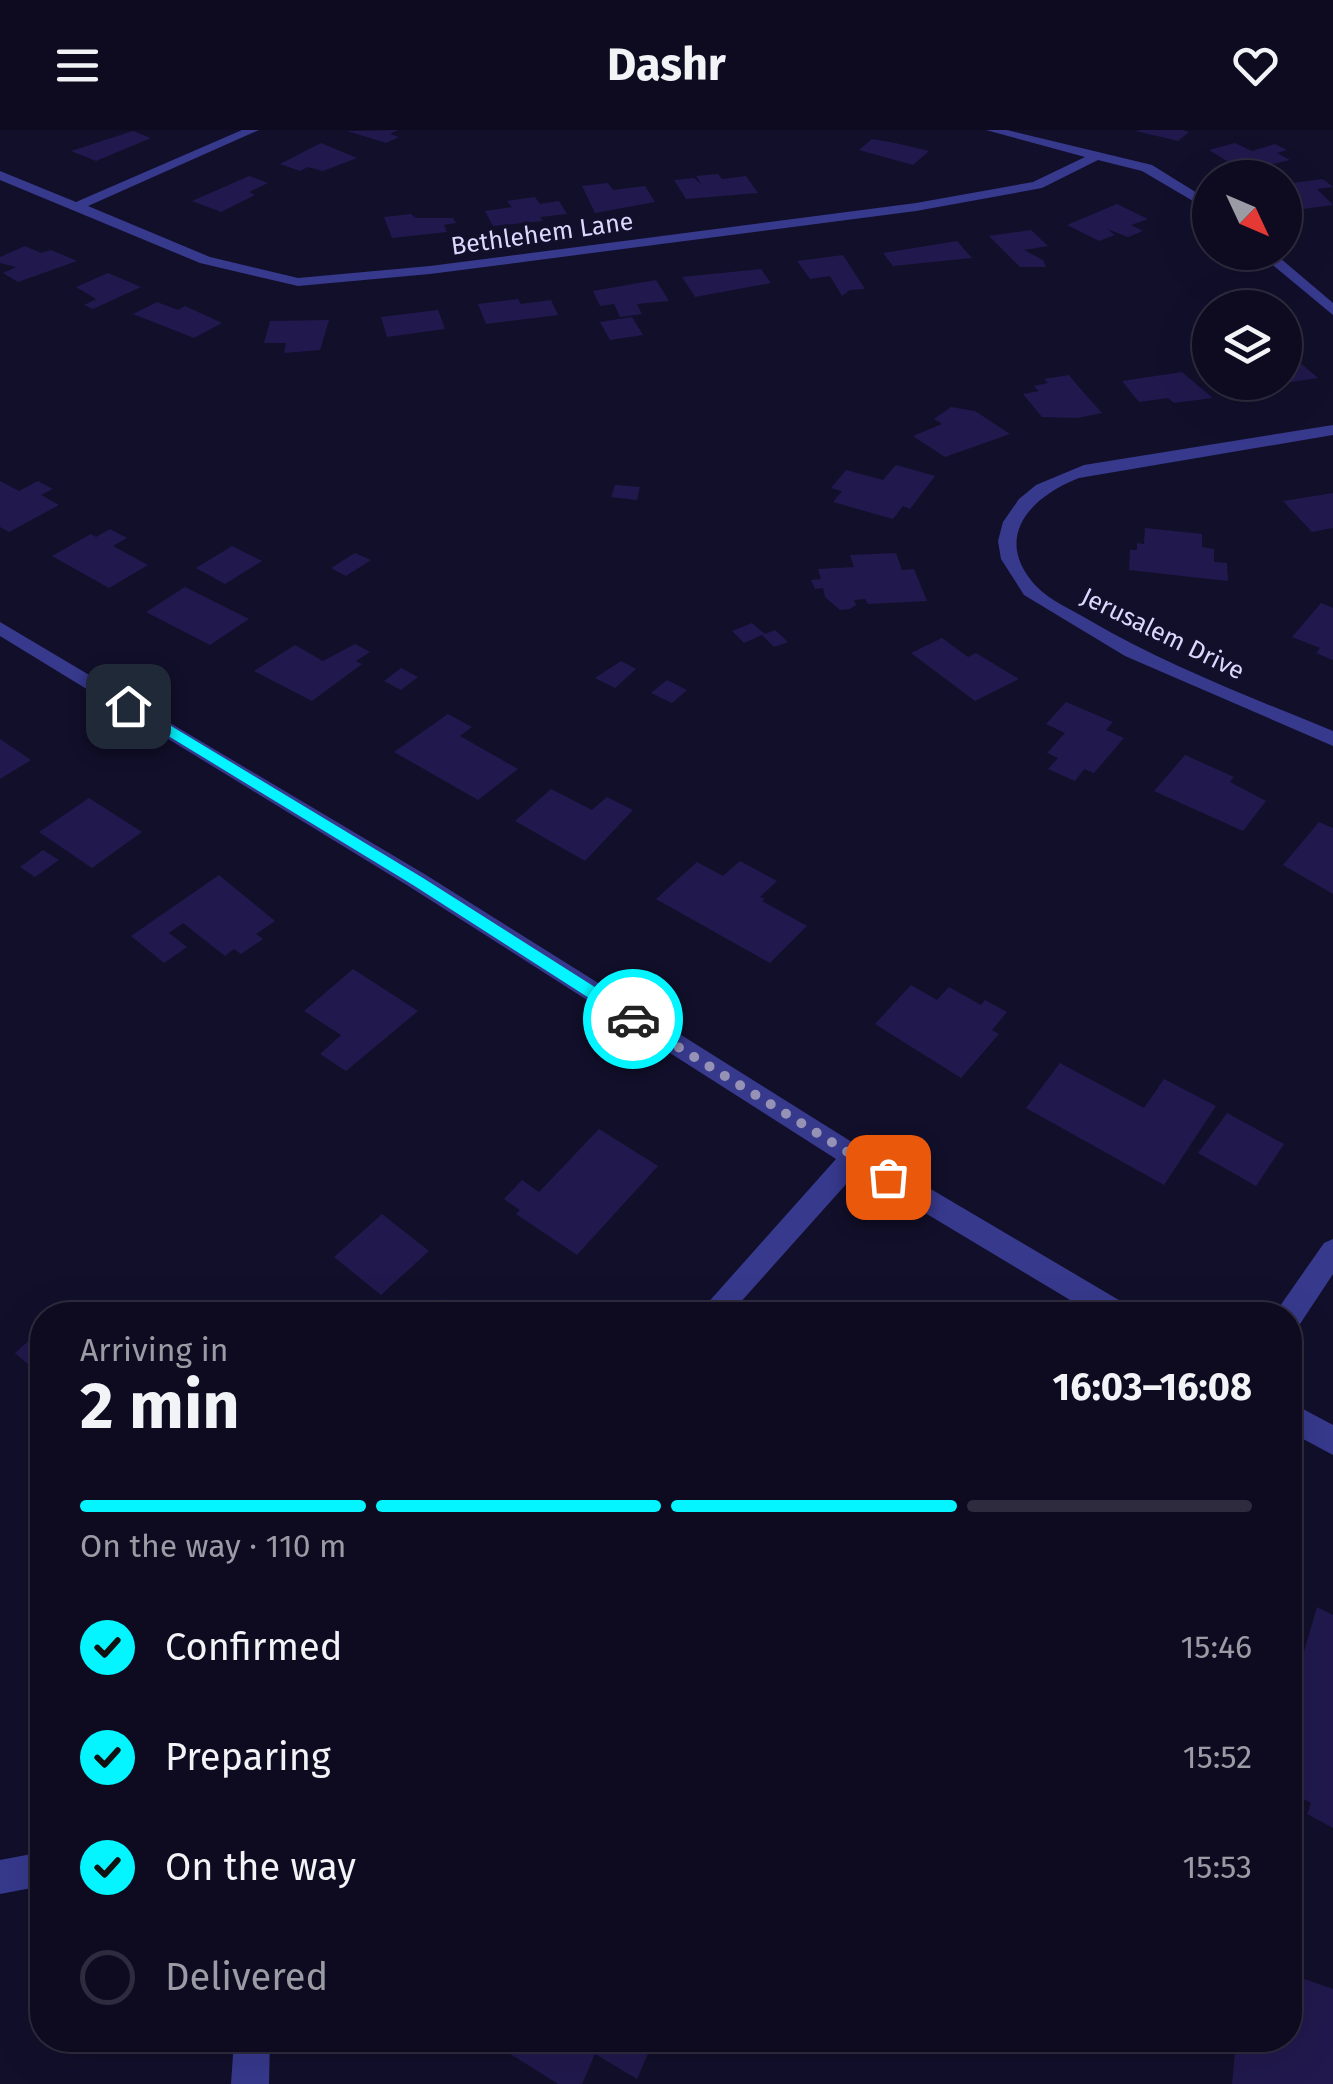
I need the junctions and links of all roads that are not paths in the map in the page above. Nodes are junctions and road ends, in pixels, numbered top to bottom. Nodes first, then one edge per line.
1 (253, 130) edge
2 (992, 130) edge
3 (1100, 154) junction
4 (0, 175) edge
5 (1192, 195) edge
6 (75, 207) junction
7 (1285, 270) edge
8 (1333, 312) edge
9 (1333, 430) edge
10 (0, 628) edge
11 (1333, 739) edge
12 (854, 1157) junction
13 (1333, 1251) edge
14 (723, 1302) edge
15 (1097, 1302) edge
16 (1299, 1302) edge
17 (1302, 1423) edge
18 (1333, 1442) edge
19 (30, 1871) edge
20 (0, 1876) edge
21 (251, 2052) edge
22 (250, 2084) edge

1 - 6 street
2 - 3 street
3 - 5 street
3 - 6 street, Bethlehem Lane
4 - 6 street, Bethlehem Lane
7 - 8 street
9 - 11 street, Jerusalem Drive
10 - 12 street
12 - 14 street
12 - 15 street
13 - 16 street
17 - 18 street
19 - 20 street
21 - 22 street

